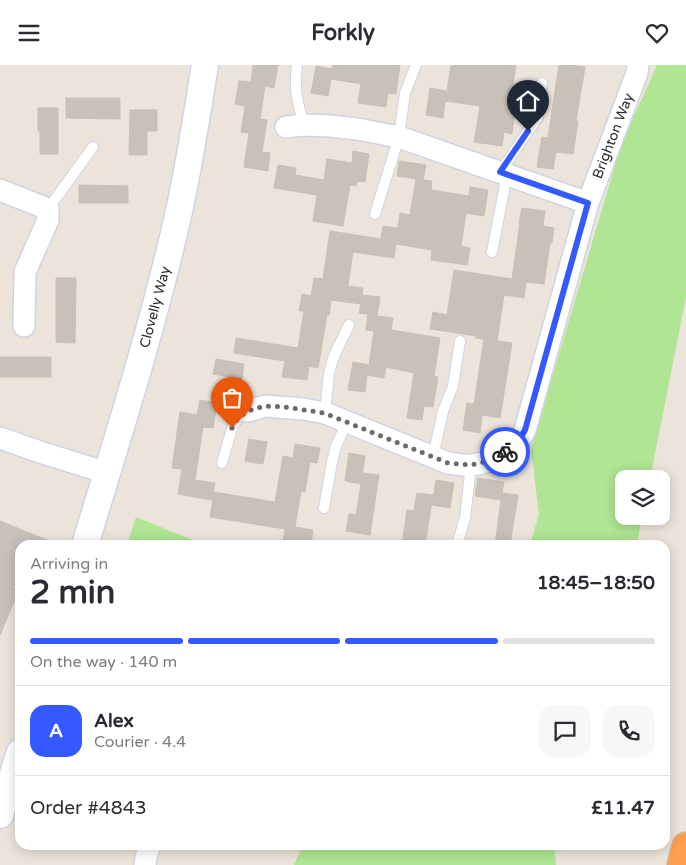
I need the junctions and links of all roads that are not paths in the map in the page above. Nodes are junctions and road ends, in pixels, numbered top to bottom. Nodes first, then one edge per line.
1 (205, 65) edge
2 (297, 65) edge
3 (416, 65) edge
4 (638, 65) edge
5 (542, 83) dead end
6 (296, 126) joint
7 (398, 137) junction
8 (93, 147) dead end
9 (504, 174) junction
10 (0, 190) edge
11 (588, 203) junction
12 (48, 209) junction
13 (375, 214) dead end
14 (492, 252) dead end
15 (348, 325) dead end
16 (24, 326) dead end
17 (460, 341) dead end
18 (248, 411) joint
19 (324, 413) junction
20 (347, 422) junction
21 (0, 438) edge
22 (433, 457) junction
23 (222, 463) dead end
24 (471, 465) junction
25 (107, 473) junction
26 (324, 508) dead end
27 (86, 540) edge
28 (458, 540) edge
29 (15, 768) edge
30 (0, 815) edge
31 (686, 846) edge
32 (148, 850) edge
33 (145, 865) edge
34 (681, 865) edge

1 - 25 street, Clovelly Way
2 - 6 lane
3 - 7 lane
4 - 11 street, Brighton Way
5 - 9 lane
6 - 7 street
7 - 9 street
7 - 13 lane
8 - 12 lane
9 - 11 street
9 - 14 lane
10 - 12 street
11 - 24 street, Brighton Way
12 - 16 street
15 - 19 lane
17 - 22 lane
18 - 19 street, Brighton Way
18 - 23 lane, Brighton Way
19 - 20 street, Brighton Way
20 - 22 street, Brighton Way
20 - 26 lane
21 - 25 street
22 - 24 street, Brighton Way
24 - 28 lane
25 - 27 street, Clovelly Way
29 - 30 street
31 - 34 highway
32 - 33 street

